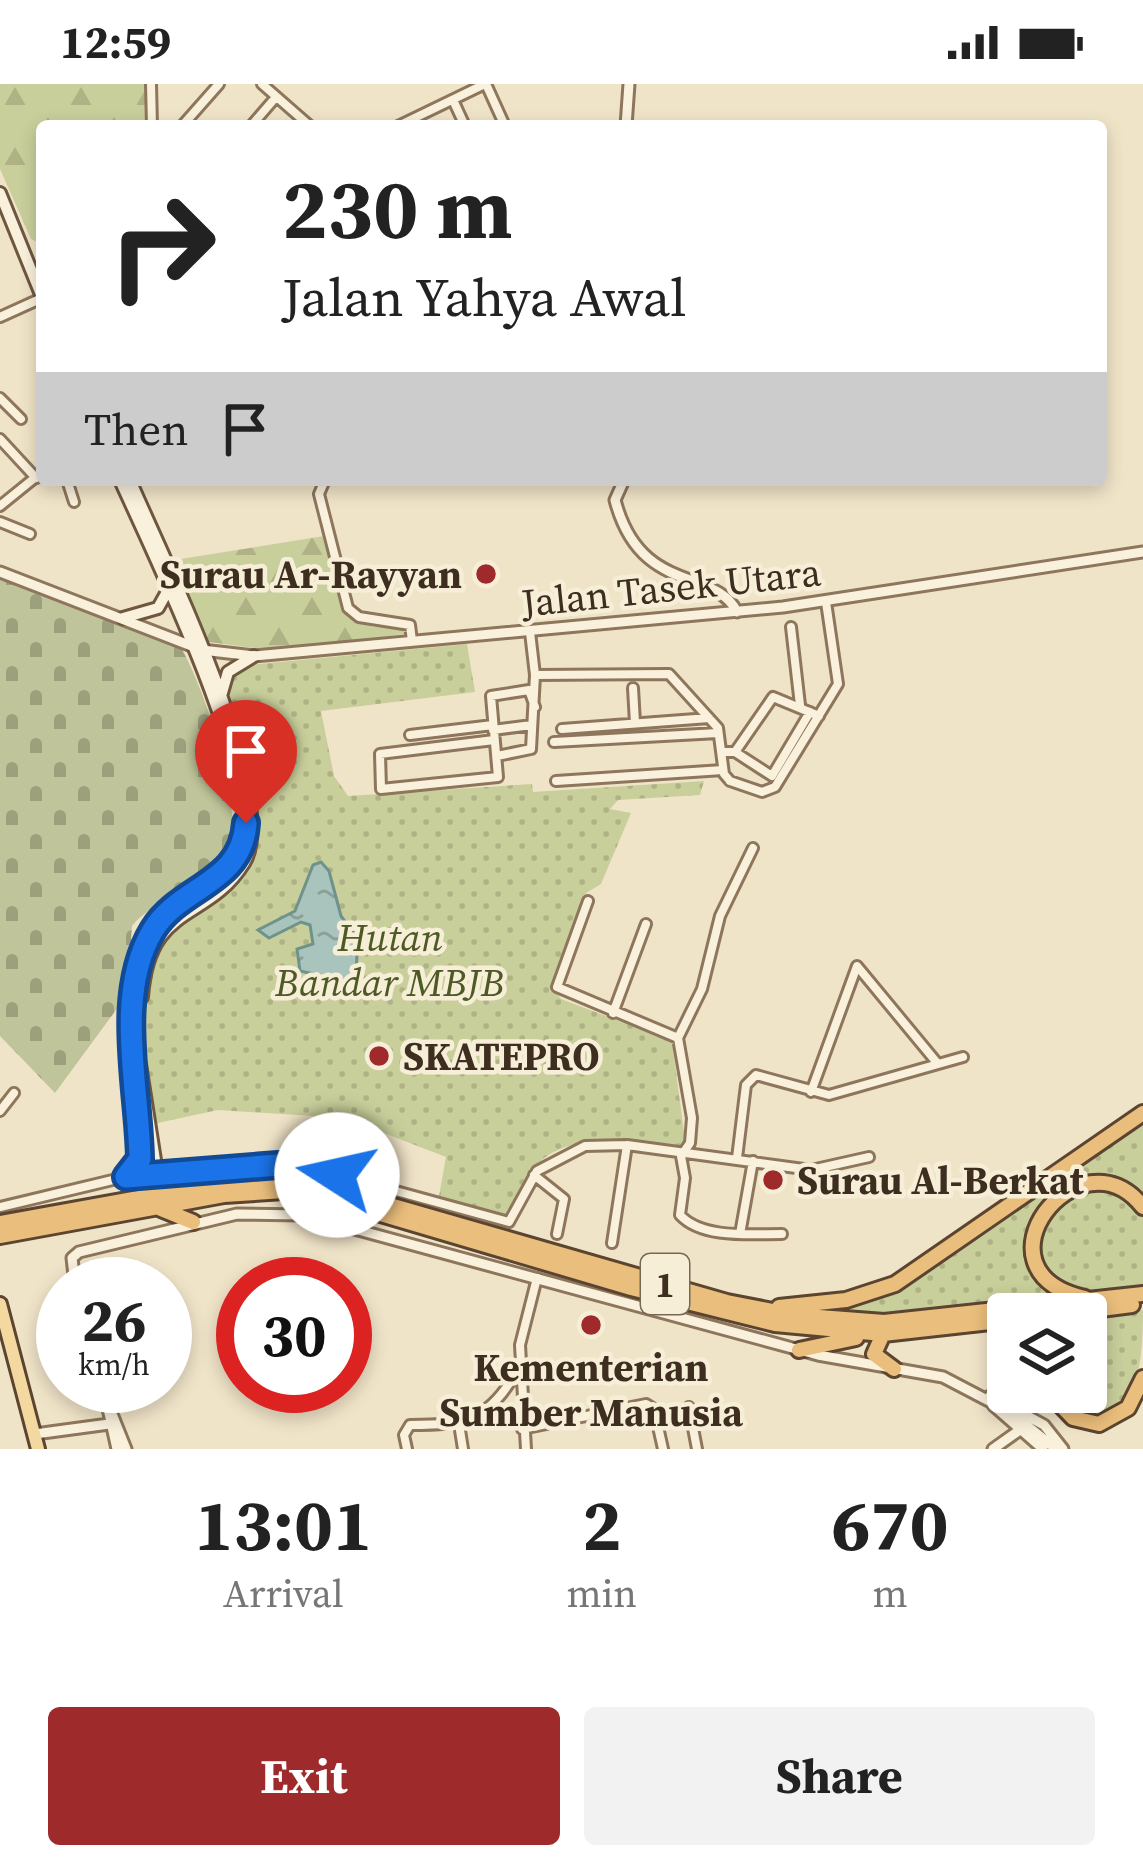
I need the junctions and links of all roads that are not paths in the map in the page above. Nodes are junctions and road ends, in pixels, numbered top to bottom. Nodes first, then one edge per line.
1 (151, 84) edge
2 (219, 84) edge
3 (262, 84) edge
4 (486, 84) edge
5 (629, 84) edge
6 (276, 97) junction
7 (453, 100) junction
8 (152, 120) edge
9 (187, 120) edge
10 (256, 120) edge
11 (303, 120) edge
12 (411, 120) edge
13 (462, 120) edge
14 (502, 120) edge
15 (626, 120) edge
16 (0, 194) edge
17 (36, 270) edge
18 (36, 300) edge
19 (0, 317) edge
20 (0, 398) edge
21 (21, 419) dead end
22 (0, 439) edge
23 (36, 472) edge
24 (36, 477) edge
25 (69, 486) edge
26 (123, 486) edge
27 (132, 486) edge
28 (322, 486) edge
29 (621, 486) edge
30 (74, 502) dead end
31 (0, 506) edge
32 (0, 522) edge
33 (30, 534) dead end
34 (1143, 552) edge
35 (0, 572) edge
36 (167, 588) junction
37 (709, 590) junction
38 (826, 602) junction
39 (759, 610) junction
40 (737, 612) junction
41 (706, 615) junction
42 (123, 618) junction
43 (791, 627) dead end
44 (530, 632) junction
45 (412, 641) junction
46 (197, 648) junction
47 (254, 656) junction
48 (535, 674) junction
49 (633, 688) dead end
50 (220, 699) junction
51 (535, 706) junction
52 (811, 712) junction
53 (705, 718) junction
54 (635, 722) junction
55 (532, 725) junction
56 (562, 729) dead end
57 (454, 730) junction
58 (493, 731) junction
59 (715, 733) junction
60 (410, 735) dead end
61 (554, 742) dead end
62 (455, 745) junction
63 (727, 752) junction
64 (497, 756) junction
65 (718, 771) junction
66 (556, 781) dead end
67 (753, 848) dead end
68 (588, 901) dead end
69 (646, 924) dead end
70 (614, 1013) junction
71 (679, 1038) junction
72 (963, 1057) dead end
73 (938, 1064) junction
74 (811, 1091) junction
75 (14, 1093) dead end
76 (0, 1111) edge
77 (1143, 1113) edge
78 (627, 1145) junction
79 (681, 1156) junction
80 (869, 1157) dead end
81 (737, 1158) junction
82 (753, 1161) junction
83 (159, 1172) junction
84 (534, 1175) junction
85 (124, 1178) junction
86 (205, 1186) junction
87 (1143, 1207) edge
88 (0, 1208) edge
89 (164, 1216) junction
90 (193, 1222) joint
91 (0, 1223) edge
92 (557, 1234) dead end
93 (740, 1234) junction
94 (782, 1234) dead end
95 (0, 1236) edge
96 (613, 1243) dead end
97 (74, 1257) edge
98 (537, 1278) junction
99 (1065, 1293) edge
100 (1143, 1294) edge
101 (727, 1301) junction
102 (0, 1304) edge
103 (1107, 1304) edge
104 (1143, 1304) edge
105 (1107, 1307) edge
106 (987, 1315) edge
107 (987, 1322) edge
108 (878, 1334) junction
109 (800, 1350) junction
110 (520, 1367) junction
111 (894, 1369) junction
112 (1143, 1378) edge
113 (507, 1387) junction
114 (520, 1390) junction
115 (986, 1397) junction
116 (689, 1407) dead end
117 (108, 1413) edge
118 (110, 1413) edge
119 (1067, 1413) edge
120 (109, 1424) junction
121 (459, 1424) junction
122 (1025, 1427) junction
123 (522, 1430) junction
124 (35, 1434) junction
125 (122, 1447) edge
126 (38, 1449) edge
127 (407, 1449) edge
128 (463, 1449) edge
129 (526, 1449) edge
130 (663, 1449) edge
131 (697, 1449) edge
132 (993, 1449) edge
133 (1042, 1449) edge
134 (1060, 1449) edge

1 - 8 street
2 - 9 street
3 - 6 street
4 - 7 street
4 - 14 street
5 - 15 street
6 - 10 street
6 - 11 street
7 - 12 street
7 - 13 street
16 - 17 main road
18 - 19 street
20 - 21 street
22 - 23 street
24 - 31 street
25 - 30 street
26 - 36 main road
27 - 46 main road
28 - 45 street
29 - 37 street
32 - 33 street
34 - 38 street, Jalan Tasek Utara
35 - 42 street, Jalan Tasek Utara
36 - 42 main road
36 - 46 main road
37 - 39 street
37 - 40 street
37 - 41 street
38 - 39 street, Jalan Tasek Utara
38 - 52 street
39 - 40 street, Jalan Tasek Utara
40 - 41 street, Jalan Tasek Utara
41 - 44 street, Jalan Tasek Utara
42 - 46 street, Jalan Tasek Utara
43 - 52 street
44 - 45 street, Jalan Tasek Utara
44 - 48 street
45 - 47 street, Jalan Tasek Utara
46 - 47 street, Jalan Tasek Utara
46 - 50 main road
46 - 85 main road
47 - 50 main road
48 - 51 street
48 - 53 street, Jalan Tasek Utara
49 - 54 street
50 - 83 main road
51 - 55 street
51 - 58 street
52 - 63 street
52 - 63 street
52 - 65 street, Jalan Tasek Utara
53 - 54 street
53 - 59 street, Jalan Tasek Utara
54 - 56 street
55 - 58 street
55 - 64 street
57 - 58 street
57 - 60 street
57 - 62 street
58 - 62 street
58 - 64 street
59 - 61 street
59 - 63 street, Jalan Tasek Utara
62 - 64 street
63 - 65 street, Jalan Tasek Utara
65 - 66 street
67 - 71 street
68 - 70 street
69 - 70 street
70 - 71 street
71 - 79 street
72 - 73 street
73 - 74 street
73 - 74 street
74 - 81 street
75 - 76 street
77 - 101 highway
78 - 79 street
78 - 84 street
78 - 96 street
79 - 81 street
79 - 93 street
80 - 82 street
81 - 82 street
82 - 93 street
83 - 84 street
83 - 85 highway
83 - 86 highway
84 - 92 street
85 - 88 street
86 - 91 highway, 1
86 - 101 highway, 1
87 - 99 highway
89 - 90 highway
89 - 95 highway, 1
89 - 97 street
89 - 108 highway, 1
90 - 98 street
93 - 94 street
98 - 109 street
98 - 110 street
100 - 103 highway, 1
101 - 106 highway, 1
102 - 124 main road
104 - 105 highway, 1
107 - 108 highway, 1
108 - 109 highway
108 - 111 highway
109 - 111 street
110 - 113 street
110 - 114 street
111 - 115 street
112 - 119 highway
113 - 114 street
113 - 121 street
114 - 123 street
115 - 122 street
115 - 134 street
116 - 131 street
117 - 120 street
118 - 125 street
120 - 124 street
120 - 125 street
121 - 127 street
121 - 128 street
122 - 132 street
122 - 133 street
122 - 134 street
123 - 129 street
123 - 130 street
124 - 126 main road

